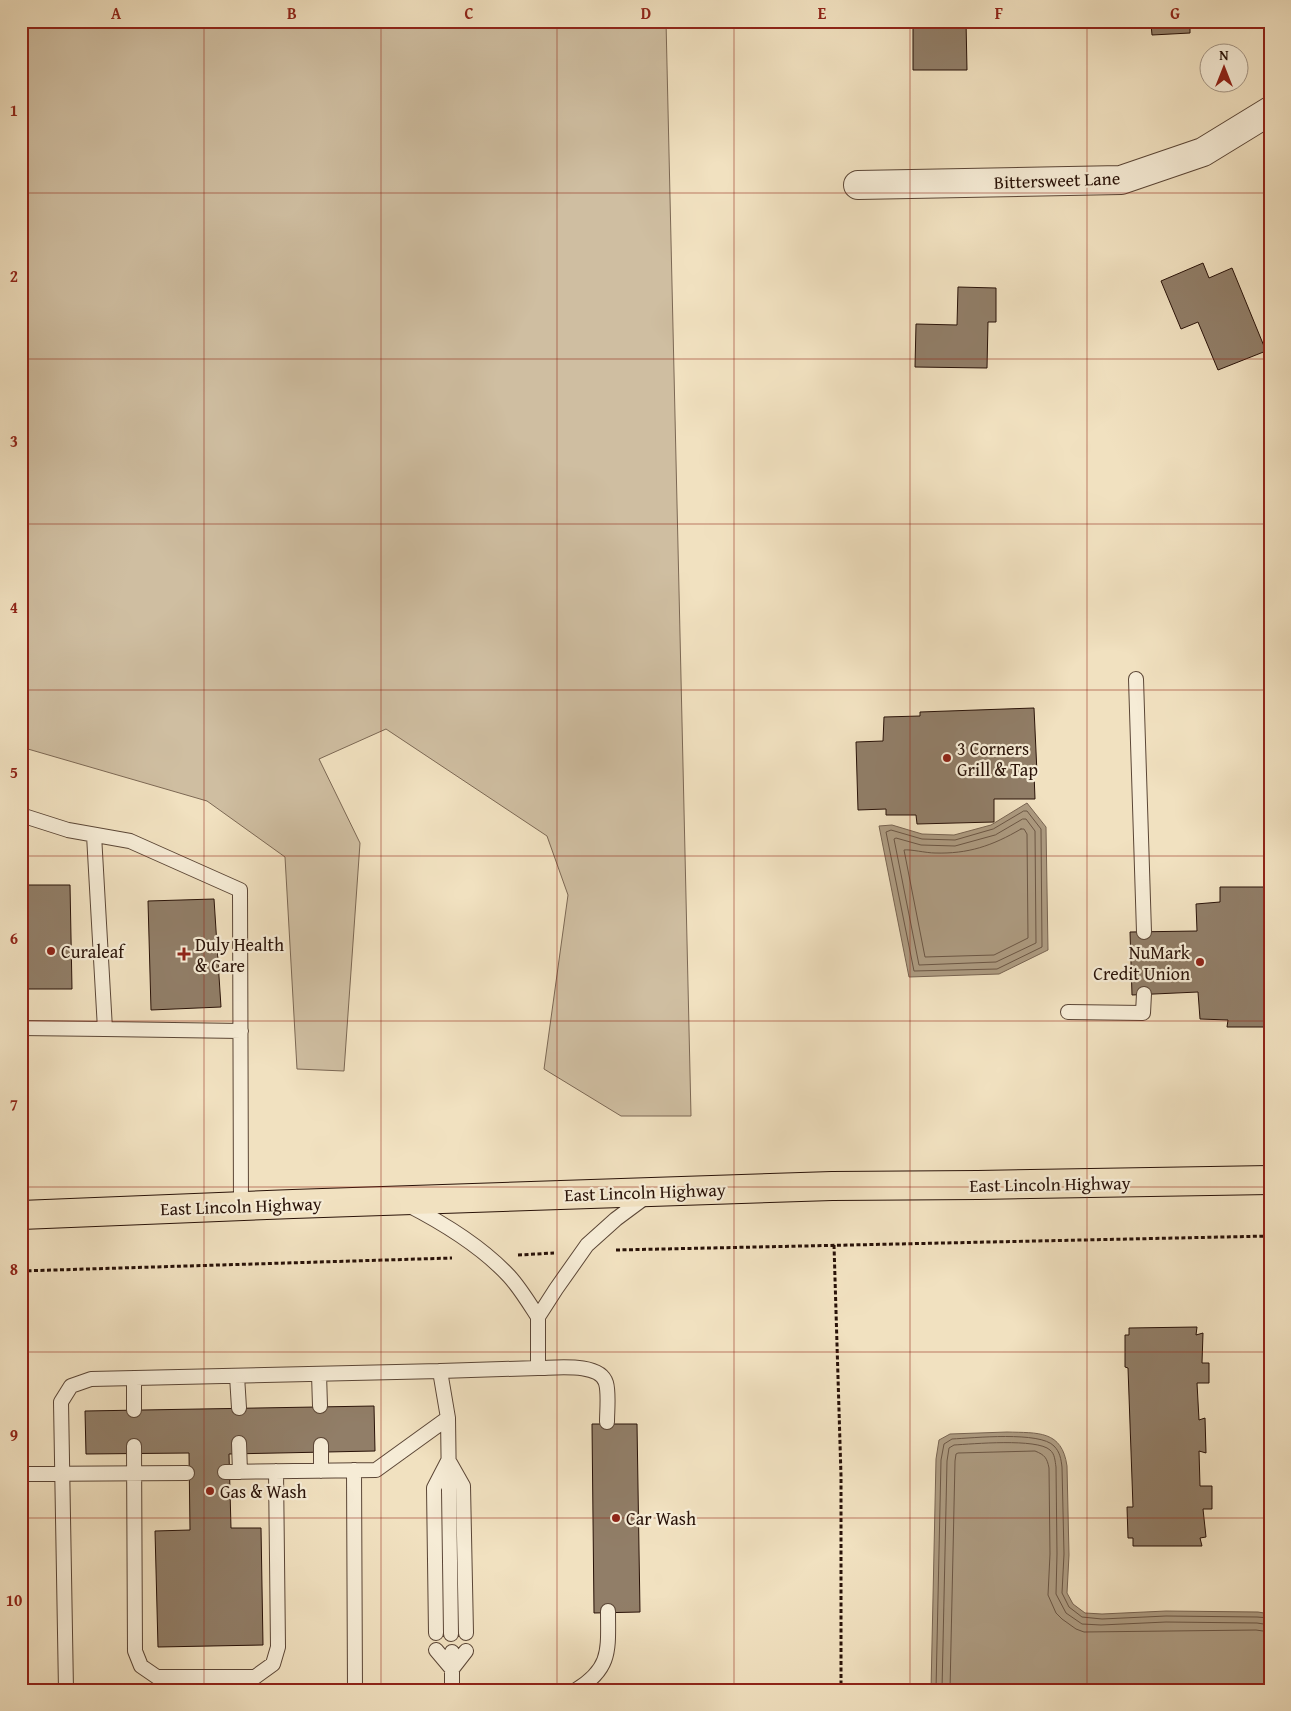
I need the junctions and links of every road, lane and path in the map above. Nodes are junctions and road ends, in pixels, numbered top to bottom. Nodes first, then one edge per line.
1 (1270, 111) edge
2 (858, 186) dead end
3 (1136, 679) dead end
4 (21, 815) edge
5 (94, 835) junction
6 (1144, 932) dead end
7 (1144, 994) dead end
8 (1068, 1012) dead end
9 (21, 1028) edge
10 (106, 1029) junction
11 (241, 1031) junction
12 (1270, 1180) edge
13 (654, 1192) junction
14 (399, 1200) junction
15 (241, 1206) junction
16 (21, 1215) edge
17 (1270, 1236) edge
18 (834, 1245) junction
19 (582, 1252) junction
20 (486, 1256) junction
21 (21, 1271) edge
22 (538, 1317) junction
23 (538, 1368) junction
24 (440, 1371) junction
25 (319, 1374) junction
26 (238, 1376) junction
27 (134, 1378) junction
28 (320, 1406) dead end
29 (238, 1408) dead end
30 (134, 1410) dead end
31 (448, 1418) junction
32 (607, 1422) dead end
33 (239, 1443) dead end
34 (321, 1445) dead end
35 (134, 1446) dead end
36 (449, 1460) junction
37 (354, 1470) junction
38 (276, 1471) junction
39 (321, 1471) junction
40 (225, 1472) dead end
41 (240, 1472) junction
42 (134, 1473) junction
43 (187, 1473) dead end
44 (21, 1474) edge
45 (63, 1474) junction
46 (608, 1611) dead end
47 (436, 1633) dead end
48 (466, 1633) dead end
49 (451, 1634) dead end
50 (436, 1650) dead end
51 (466, 1651) dead end
52 (452, 1652) dead end
53 (452, 1669) junction
54 (66, 1690) edge
55 (355, 1690) edge
56 (452, 1690) edge
57 (576, 1690) edge
58 (841, 1690) edge

1 - 2 street, Bittersweet Lane
3 - 6 lane
4 - 5 lane
5 - 10 lane
5 - 11 lane
7 - 8 lane
9 - 10 lane
10 - 11 lane
11 - 15 lane
12 - 13 main road, East Lincoln Highway
13 - 14 main road, East Lincoln Highway
13 - 19 lane
14 - 15 main road, East Lincoln Highway
14 - 20 lane
15 - 16 main road, East Lincoln Highway
17 - 18 path
18 - 19 path
18 - 58 path
19 - 20 path
19 - 22 lane
20 - 21 path
20 - 22 lane
22 - 23 lane
23 - 24 lane
23 - 32 lane
24 - 25 lane
24 - 31 lane
25 - 26 lane
25 - 28 lane
26 - 27 lane
26 - 29 lane
27 - 30 lane
27 - 45 lane
31 - 36 lane
31 - 37 lane
33 - 41 lane
34 - 39 lane
35 - 42 lane
36 - 47 lane
36 - 48 lane
36 - 49 lane
37 - 39 lane
37 - 55 lane
38 - 39 lane
38 - 41 lane
38 - 42 lane
40 - 41 lane
42 - 43 lane
42 - 45 lane
44 - 45 lane
45 - 54 lane
46 - 57 lane
50 - 53 lane
51 - 53 lane
52 - 53 lane
53 - 56 lane

